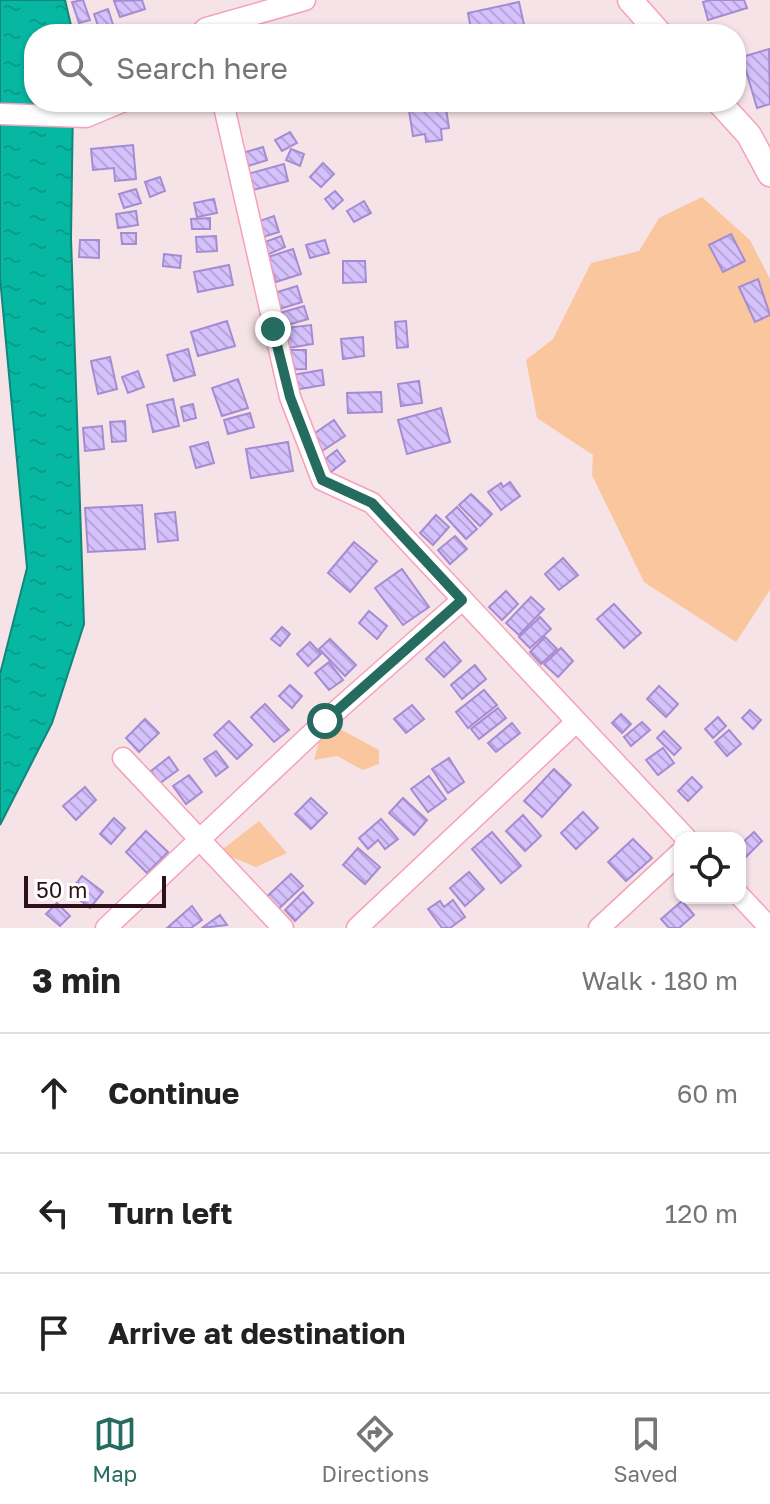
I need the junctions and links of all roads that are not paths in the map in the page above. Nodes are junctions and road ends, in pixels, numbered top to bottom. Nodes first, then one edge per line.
1 (305, 0) edge
2 (630, 0) edge
3 (230, 24) edge
4 (651, 24) edge
5 (98, 112) edge
6 (225, 112) edge
7 (728, 112) edge
8 (0, 114) edge
9 (770, 174) edge
10 (462, 600) junction
11 (576, 722) junction
12 (123, 758) dead end
13 (680, 832) edge
14 (200, 842) junction
15 (674, 859) edge
16 (746, 902) edge
17 (106, 928) edge
18 (283, 928) edge
19 (357, 928) edge
20 (599, 928) edge
21 (770, 928) edge

1 - 3 street
2 - 4 street
5 - 8 street
6 - 10 street
7 - 9 street
10 - 11 street
10 - 14 street
11 - 13 street
11 - 19 street
12 - 14 street
14 - 17 street
14 - 18 street
15 - 20 street
16 - 21 street

